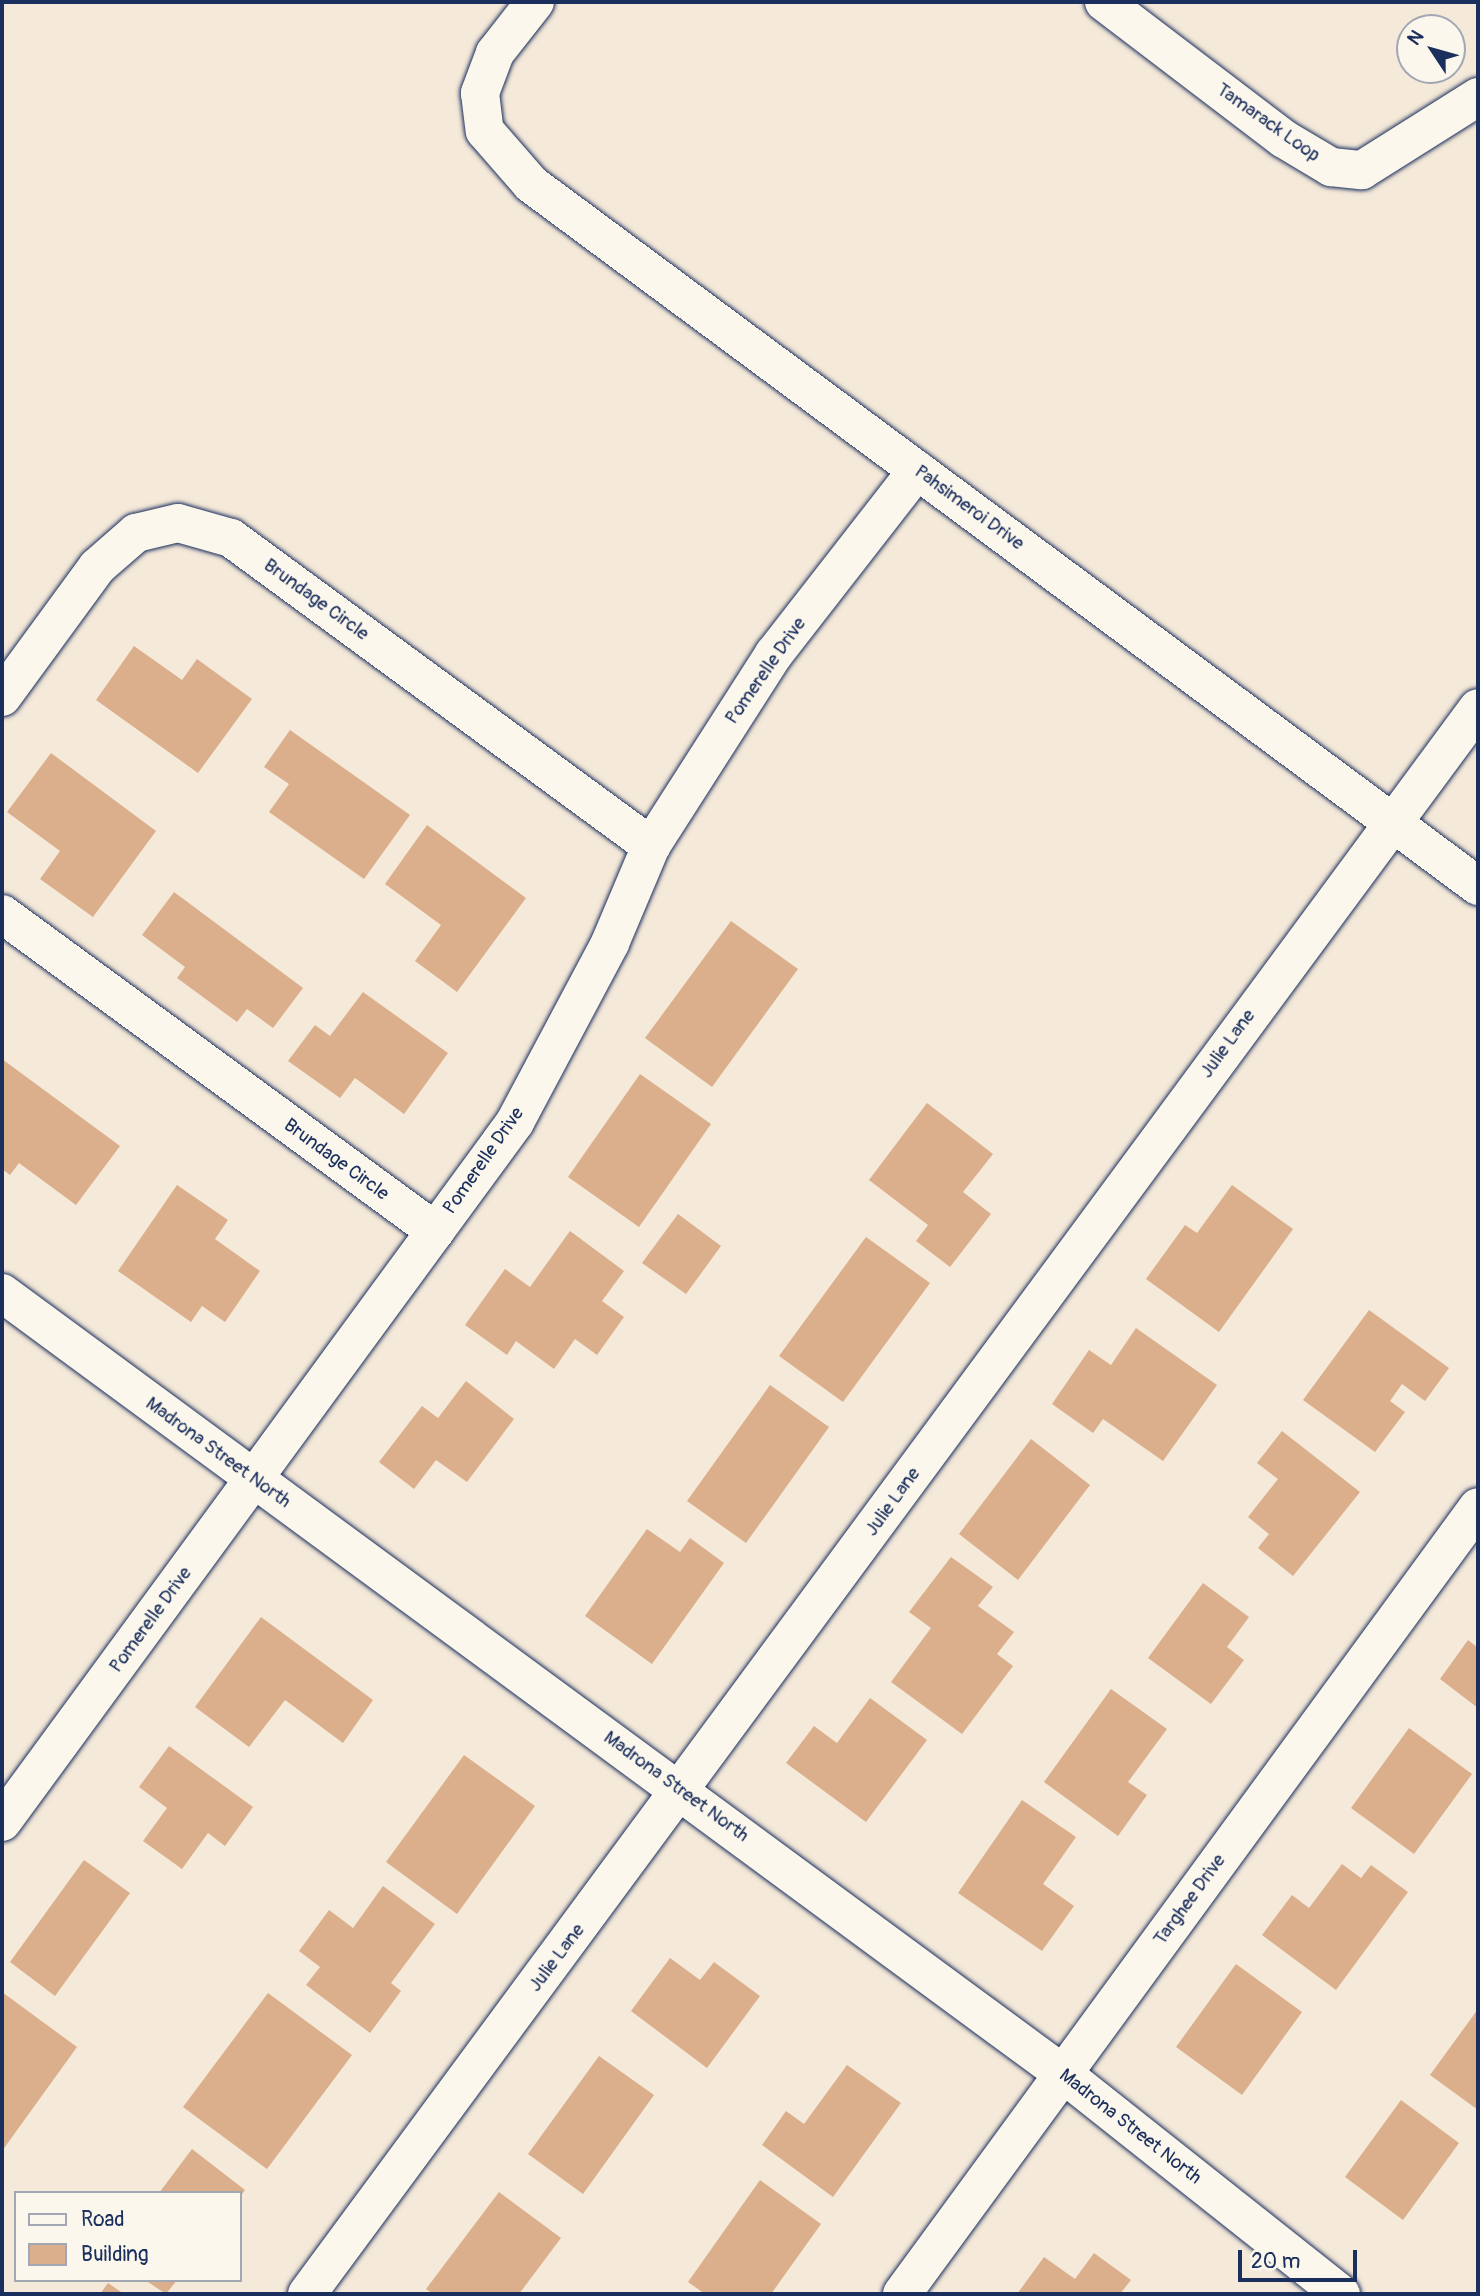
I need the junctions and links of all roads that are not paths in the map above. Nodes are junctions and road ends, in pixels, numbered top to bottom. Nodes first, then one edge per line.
1 (535, 2) edge
2 (1104, 2) edge
3 (1478, 97) edge
4 (917, 470) junction
5 (2, 697) edge
6 (1478, 708) edge
7 (1391, 819) junction
8 (651, 846) junction
9 (1478, 886) edge
10 (2, 914) edge
11 (435, 1231) junction
12 (2, 1293) edge
13 (254, 1480) junction
14 (1478, 1507) edge
15 (682, 1791) junction
16 (2, 1822) edge
17 (1062, 2073) junction
18 (307, 2294) edge
19 (902, 2294) edge
20 (1340, 2294) edge

1 - 4 street, Pahsimeroi Drive
2 - 3 street, Tamarack Loop
4 - 7 street, Pahsimeroi Drive
4 - 8 street, Pomerelle Drive
5 - 8 street, Brundage Circle
6 - 7 street, Julie Lane
7 - 9 street, Pahsimeroi Drive
7 - 15 street, Julie Lane
8 - 11 street, Pomerelle Drive
10 - 11 street, Brundage Circle
11 - 13 street, Pomerelle Drive
12 - 13 street, Madrona Street North
13 - 15 street, Madrona Street North
13 - 16 street, Pomerelle Drive
14 - 17 street, Targhee Drive
15 - 17 street, Madrona Street North
15 - 18 street, Julie Lane
17 - 19 street, Targhee Drive
17 - 20 street, Madrona Street North

